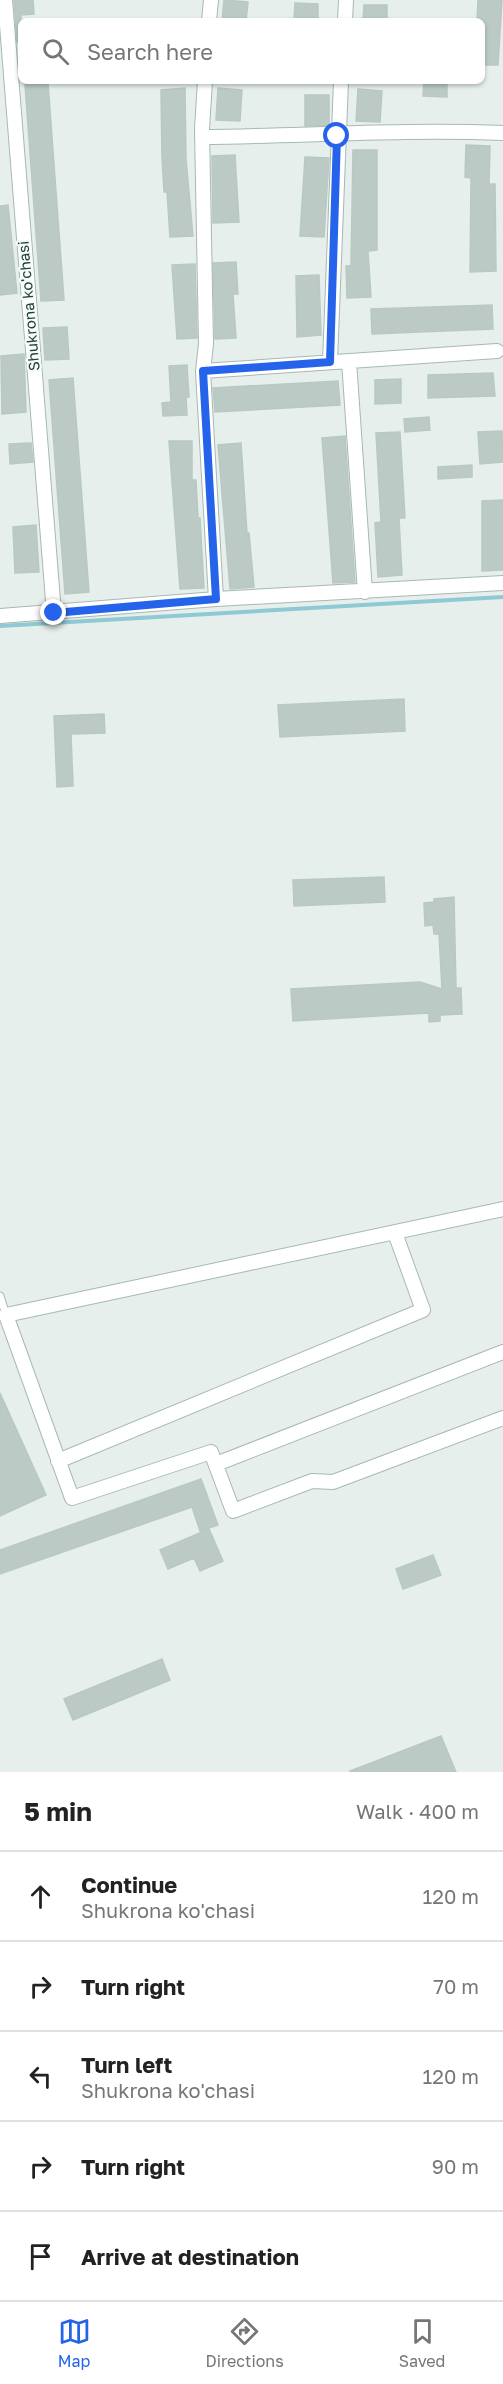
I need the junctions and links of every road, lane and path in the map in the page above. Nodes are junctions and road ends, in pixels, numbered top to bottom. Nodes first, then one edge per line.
1 (5, 0) edge
2 (211, 0) edge
3 (346, 0) edge
4 (209, 18) edge
5 (345, 18) edge
6 (205, 84) edge
7 (341, 84) edge
8 (503, 133) edge
9 (337, 136) junction
10 (202, 137) junction
11 (497, 351) dead end
12 (349, 361) junction
13 (330, 362) junction
14 (203, 371) junction
15 (503, 583) edge
16 (364, 592) junction
17 (216, 599) junction
18 (54, 613) junction
19 (0, 616) edge
20 (503, 1209) edge
21 (395, 1233) junction
22 (0, 1296) edge
23 (6, 1316) junction
24 (503, 1352) edge
25 (503, 1418) edge
26 (58, 1461) junction
27 (216, 1464) junction

1 - 18 street, Shukrona ko'chasi
2 - 4 street
3 - 5 street
6 - 10 street
7 - 9 street
8 - 9 street
9 - 10 street
9 - 13 street
10 - 14 street
11 - 12 street
12 - 13 street
12 - 16 street
13 - 14 street
14 - 17 street
15 - 16 street
16 - 17 street
17 - 18 street
18 - 19 street
20 - 21 street
21 - 23 street
21 - 26 street
22 - 23 lane
23 - 26 street
24 - 27 street
25 - 27 street
26 - 27 street

